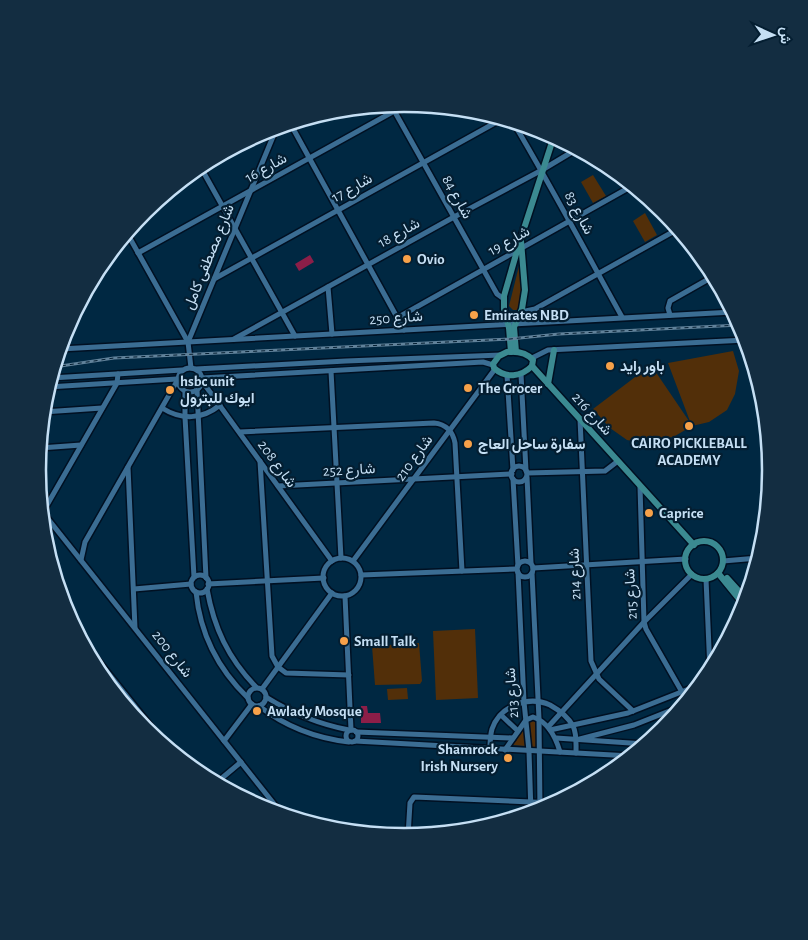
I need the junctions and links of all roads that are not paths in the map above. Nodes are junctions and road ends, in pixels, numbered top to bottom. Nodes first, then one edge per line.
1 (395, 112) edge
2 (389, 113) edge
3 (493, 123) edge
4 (294, 130) edge
5 (518, 131) edge
6 (273, 137) edge
7 (551, 144) edge
8 (570, 153) edge
9 (309, 158) junction
10 (423, 162) junction
11 (542, 170) junction
12 (204, 173) edge
13 (626, 189) edge
14 (250, 191) junction
15 (223, 206) junction
16 (338, 210) junction
17 (454, 217) junction
18 (569, 222) junction
19 (234, 227) junction
20 (672, 233) edge
21 (131, 239) edge
22 (519, 249) junction
23 (138, 253) junction
24 (251, 258) junction
25 (368, 264) junction
26 (483, 270) junction
27 (598, 274) junction
28 (214, 279) junction
29 (707, 281) edge
30 (328, 286) junction
31 (504, 299) junction
32 (282, 312) junction
33 (521, 312) junction
34 (725, 312) edge
35 (670, 315) junction
36 (622, 317) junction
37 (397, 318) junction
38 (511, 324) junction
39 (404, 330) junction
40 (332, 334) junction
41 (295, 336) junction
42 (233, 339) junction
43 (738, 340) edge
44 (188, 342) junction
45 (68, 348) edge
46 (554, 350) junction
47 (513, 352) junction
48 (501, 355) junction
49 (532, 358) junction
50 (532, 366) junction
51 (494, 367) junction
52 (193, 369) junction
53 (182, 370) junction
54 (331, 371) junction
55 (118, 374) junction
56 (521, 374) junction
57 (507, 375) junction
58 (58, 378) edge
59 (202, 379) junction
60 (177, 380) junction
61 (117, 383) junction
62 (548, 384) junction
63 (56, 387) edge
64 (197, 390) junction
65 (185, 392) junction
66 (220, 406) junction
67 (102, 408) junction
68 (162, 408) junction
69 (51, 411) edge
70 (198, 416) junction
71 (184, 417) junction
72 (580, 419) junction
73 (334, 428) junction
74 (450, 431) junction
75 (240, 432) junction
76 (81, 446) junction
77 (47, 448) edge
78 (260, 460) junction
79 (618, 461) junction
80 (128, 466) junction
81 (582, 472) junction
82 (527, 474) junction
83 (512, 475) junction
84 (457, 477) junction
85 (414, 479) junction
86 (337, 483) junction
87 (278, 486) junction
88 (640, 486) junction
89 (48, 501) edge
90 (50, 520) edge
91 (85, 542) junction
92 (694, 545) junction
93 (71, 547) junction
94 (341, 558) junction
95 (751, 559) edge
96 (81, 560) junction
97 (686, 560) junction
98 (332, 561) junction
99 (723, 561) junction
100 (353, 562) junction
101 (642, 562) junction
102 (587, 565) junction
103 (532, 568) junction
104 (518, 569) junction
105 (462, 571) junction
106 (719, 572) junction
107 (692, 574) junction
108 (361, 575) junction
109 (194, 577) junction
110 (324, 578) junction
111 (706, 579) junction
112 (266, 581) junction
113 (207, 583) junction
114 (191, 584) junction
115 (134, 589) junction
116 (196, 592) junction
117 (332, 593) junction
118 (740, 593) edge
119 (345, 596) junction
120 (738, 598) edge
121 (644, 622) junction
122 (135, 628) junction
123 (709, 656) edge
124 (278, 667) junction
125 (349, 675) junction
126 (596, 675) junction
127 (259, 688) junction
128 (686, 690) edge
129 (682, 692) junction
130 (266, 697) junction
131 (248, 698) junction
132 (537, 701) junction
133 (524, 702) junction
134 (252, 704) junction
135 (259, 706) junction
136 (633, 711) junction
137 (561, 712) junction
138 (668, 712) edge
139 (501, 715) junction
140 (539, 719) junction
141 (526, 720) junction
142 (572, 725) junction
143 (549, 728) junction
144 (352, 730) junction
145 (518, 730) junction
146 (490, 736) junction
147 (513, 738) junction
148 (556, 738) junction
149 (576, 740) junction
150 (224, 741) junction
151 (355, 741) junction
152 (348, 742) junction
153 (635, 743) edge
154 (490, 749) junction
155 (505, 750) junction
156 (529, 750) junction
157 (540, 751) junction
158 (560, 752) junction
159 (576, 753) junction
160 (620, 755) edge
161 (241, 762) junction
162 (222, 778) edge
163 (531, 802) junction
164 (538, 802) edge
165 (540, 802) edge
166 (274, 803) edge
167 (408, 828) edge

1 - 10 street, شارع 84
2 - 9 street, شارع 16
3 - 10 street, شارع 17
4 - 9 street
5 - 11 street, شارع 83
6 - 14 street, شارع مصطفى كامل
7 - 11 main road
8 - 11 street, شارع 18
9 - 14 street, شارع 16
9 - 16 street
10 - 16 street, شارع 17
10 - 17 street, شارع 84
11 - 17 street, شارع 18
11 - 18 street, شارع 83
11 - 22 main road
12 - 15 street
13 - 18 street, شارع 19
14 - 15 street, شارع 16
14 - 19 street, شارع مصطفى كامل
15 - 19 street
15 - 23 street, شارع 16
16 - 24 street, شارع 17
16 - 25 street
17 - 25 street, شارع 18
17 - 26 street, شارع 84
18 - 22 street, شارع 19
18 - 27 street, شارع 83
19 - 24 street
19 - 28 street, شارع مصطفى كامل
20 - 27 street
21 - 23 street
22 - 26 street, شارع 19
22 - 31 main road
22 - 33 main road
23 - 44 street
24 - 28 street, شارع 17
24 - 32 street
25 - 30 street, شارع 18
25 - 37 street
26 - 31 street, شارع 84
26 - 37 street, شارع 19
27 - 33 street
27 - 36 street, شارع 83
28 - 44 street, شارع مصطفى كامل
29 - 35 street
30 - 32 street, شارع 18
30 - 40 street
31 - 38 main road
32 - 41 street
32 - 42 street, شارع 18
33 - 38 main road
34 - 35 street, شارع 250
35 - 36 street, شارع 250
36 - 38 street, شارع 250
37 - 39 street
38 - 39 street, شارع 250
38 - 47 main road
39 - 40 street, شارع 250
40 - 41 street, شارع 250
41 - 42 street, شارع 250
42 - 44 street, شارع 250
43 - 46 street
44 - 45 street, شارع 250
44 - 52 street
46 - 49 street
46 - 62 main road
47 - 48 main road
47 - 49 main road
48 - 51 main road
48 - 52 street
49 - 50 main road
50 - 56 main road
50 - 62 main road, شارع 216
51 - 54 street
51 - 57 main road
51 - 74 street, شارع 210
52 - 53 street
52 - 59 street
53 - 55 street
53 - 60 street
54 - 59 street
54 - 73 street
55 - 58 street
55 - 61 street
56 - 57 main road
56 - 82 street, شارع 213
57 - 83 street, شارع 213
59 - 64 street
59 - 66 street, شارع 208
60 - 61 street
60 - 65 street
60 - 68 street
61 - 63 street
61 - 67 street
62 - 72 main road, شارع 216
64 - 65 street
64 - 70 street
65 - 71 street
66 - 70 street
66 - 75 street, شارع 208
67 - 69 street
67 - 76 street
68 - 71 street
68 - 80 street
70 - 71 street
70 - 113 street
71 - 109 street
72 - 79 main road, شارع 216
72 - 81 street, شارع 214
73 - 74 street
73 - 75 street
73 - 86 street
74 - 84 street
74 - 85 street, شارع 210
75 - 78 street, شارع 208
76 - 77 street
76 - 89 street
78 - 87 street, شارع 208
78 - 112 street
79 - 81 street
79 - 88 main road, شارع 216
80 - 91 street
80 - 115 street
81 - 82 street
81 - 102 street, شارع 214
82 - 83 street
82 - 83 street
82 - 103 street, شارع 213
83 - 84 street, شارع 252
83 - 104 street, شارع 213
84 - 85 street, شارع 252
84 - 105 street
85 - 86 street, شارع 252
85 - 100 street, شارع 210
86 - 87 street, شارع 252
86 - 94 street
87 - 98 street, شارع 208
88 - 92 main road, شارع 216
88 - 101 street, شارع 215
90 - 93 street, شارع 200
91 - 93 street
91 - 96 street
92 - 97 main road
92 - 99 main road
93 - 96 street, شارع 200
94 - 98 street
94 - 100 street
95 - 99 street
96 - 122 street, شارع 200
97 - 101 street
97 - 107 main road
98 - 110 street
99 - 106 main road
100 - 108 street
101 - 102 street
101 - 121 street, شارع 215
102 - 103 street
102 - 126 street, شارع 214
103 - 104 street
103 - 104 street
103 - 132 street, شارع 213
104 - 105 street
104 - 133 street, شارع 213
105 - 108 street
106 - 111 main road
106 - 118 main road
106 - 120 main road
107 - 111 main road
107 - 121 street
108 - 119 street
109 - 113 street
109 - 114 street
110 - 112 street
110 - 117 street
111 - 123 street
112 - 113 street
112 - 124 street
113 - 116 street
113 - 127 street
114 - 115 street
114 - 116 street
115 - 122 street
116 - 131 street
117 - 119 street
117 - 124 street
119 - 125 street
121 - 126 street
121 - 129 street, شارع 215
122 - 150 street, شارع 200
124 - 125 street
124 - 127 street
125 - 144 street
126 - 136 street
126 - 137 street
127 - 130 street
127 - 131 street
128 - 129 street
129 - 136 street
130 - 135 street
130 - 144 street
131 - 134 street
132 - 133 street
132 - 137 street
132 - 140 street, شارع 213
133 - 139 street
133 - 141 street, شارع 213
134 - 135 street
134 - 150 street
135 - 152 street
136 - 142 street
137 - 142 street
137 - 143 street
138 - 149 street
139 - 145 street
139 - 146 street
140 - 141 street
140 - 143 street
140 - 157 street, شارع 213
141 - 145 street
141 - 156 street, شارع 213
142 - 143 street
142 - 149 street
143 - 148 street
144 - 146 street
144 - 151 street
144 - 152 street
145 - 147 street
146 - 147 street
146 - 154 street
147 - 155 street
148 - 149 street
148 - 158 street
149 - 153 street
149 - 159 street
150 - 161 street, شارع 200
151 - 152 street
151 - 154 street
154 - 155 street
155 - 156 street
156 - 157 street
156 - 163 street, شارع 213
157 - 158 street
157 - 165 street, شارع 213
158 - 159 street
159 - 160 street
161 - 162 street
161 - 166 street, شارع 200
163 - 164 street
163 - 167 street

